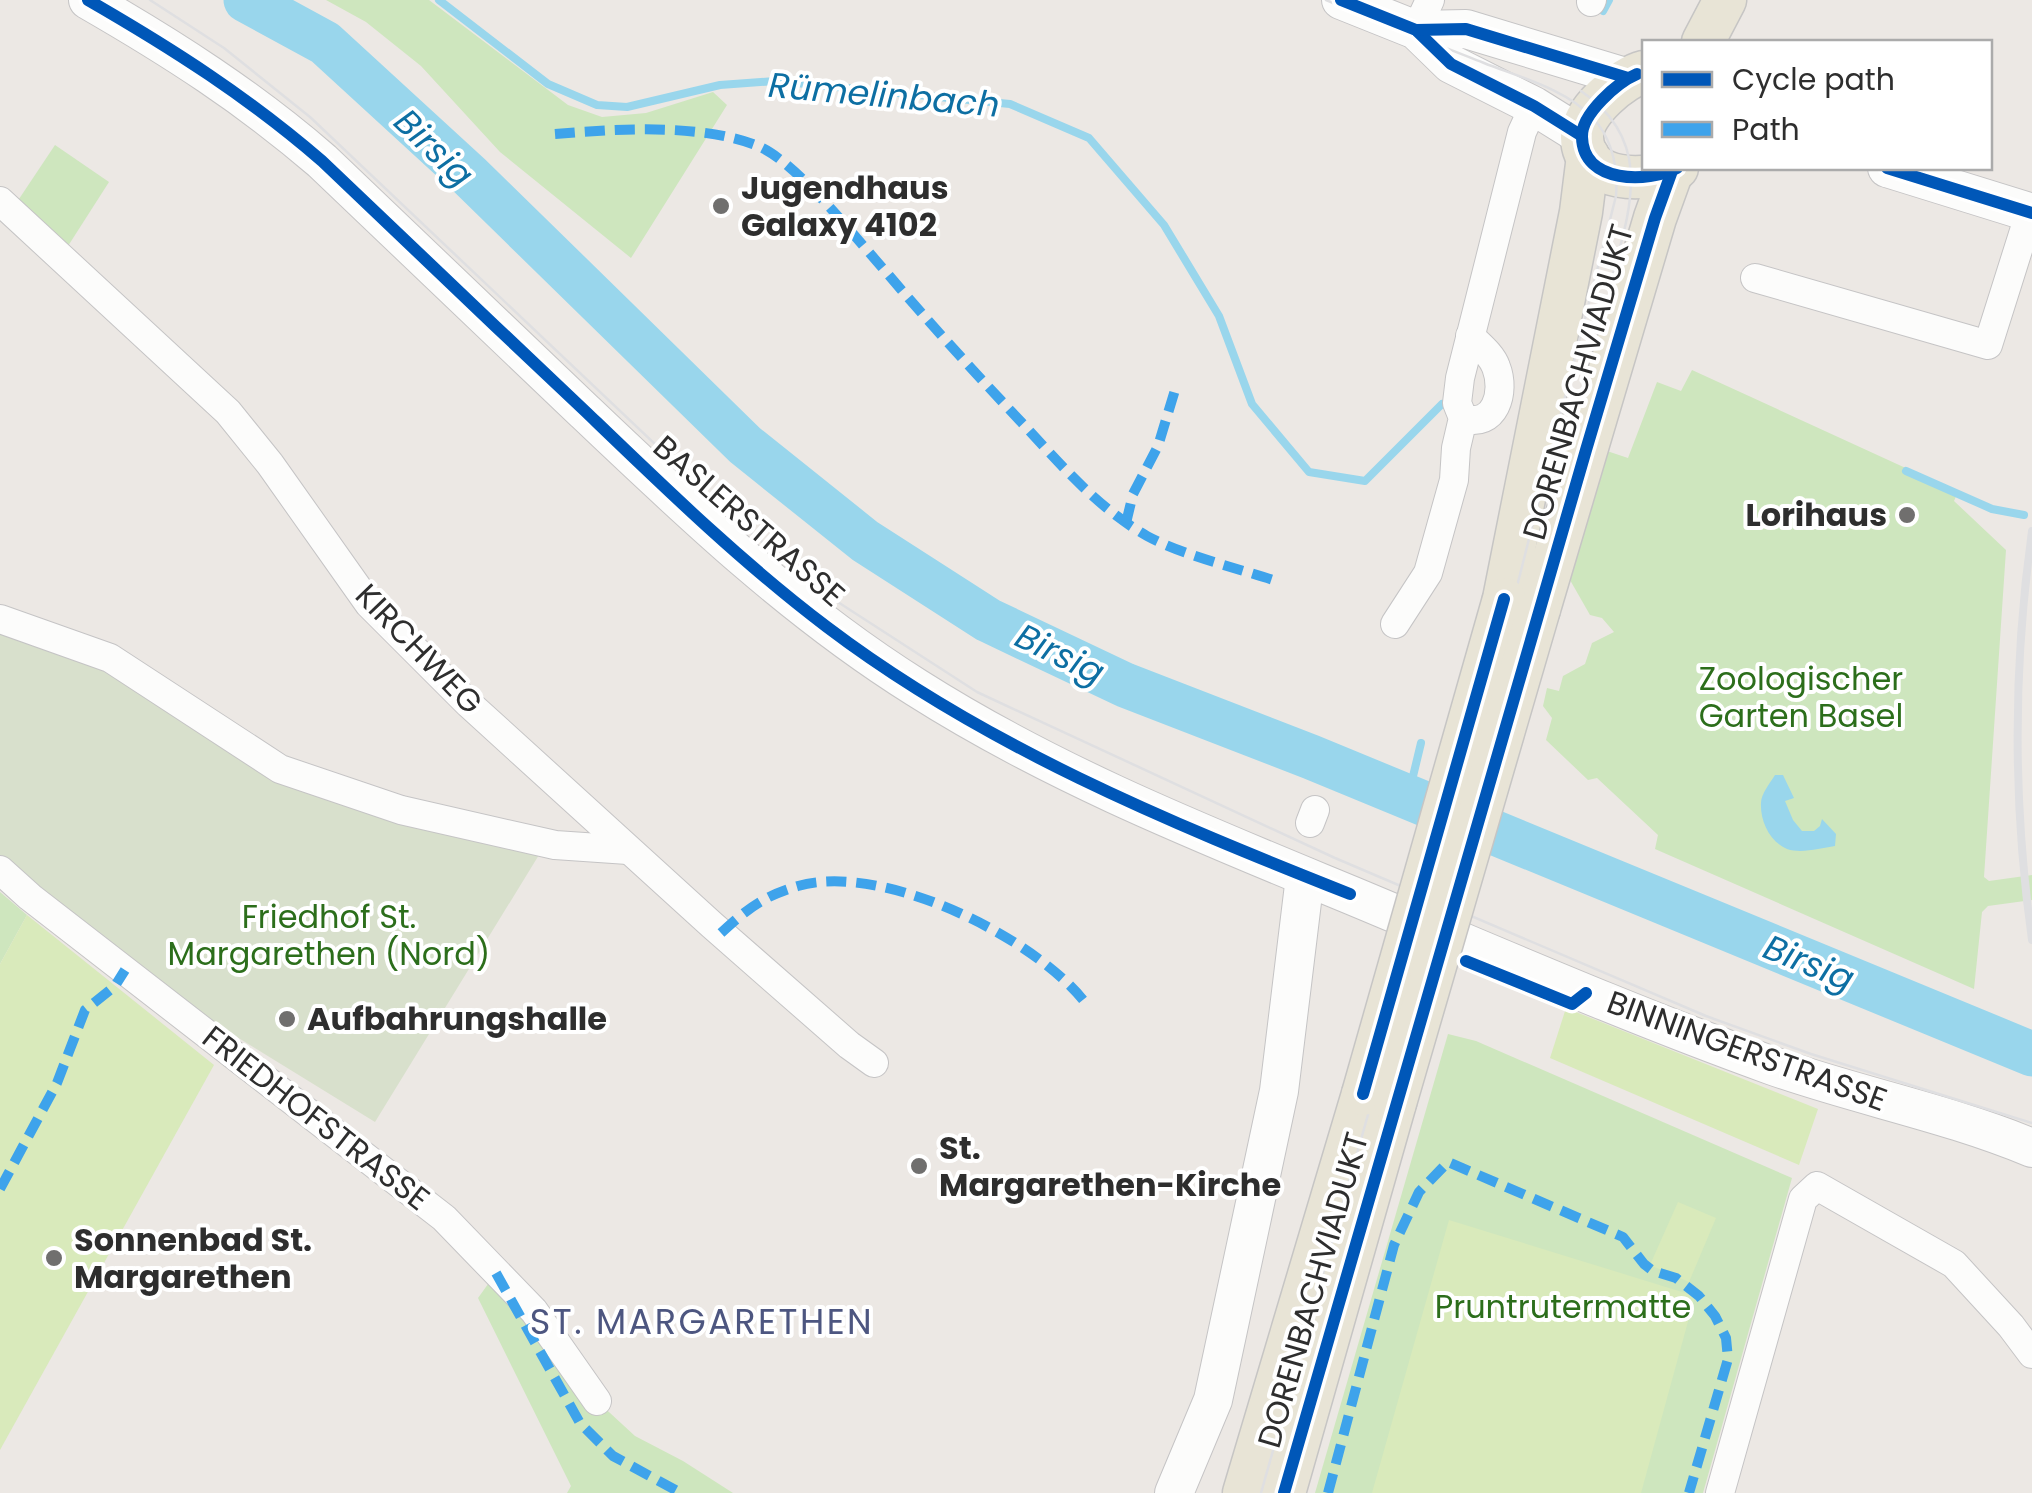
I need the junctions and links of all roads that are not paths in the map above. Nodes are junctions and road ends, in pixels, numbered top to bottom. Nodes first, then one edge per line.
1 (88, 0) edge
2 (1341, 0) edge
3 (1725, 0) edge
4 (1423, 15) edge
5 (1704, 40) edge
6 (1636, 74) edge
7 (1534, 106) junction
8 (1585, 146) junction
9 (1669, 170) edge
10 (1674, 170) edge
11 (1894, 170) edge
12 (0, 201) edge
13 (2029, 205) edge
14 (1756, 278) dead end
15 (1470, 336) junction
16 (1463, 418) junction
17 (1522, 604) junction
18 (0, 619) edge
19 (1394, 624) dead end
20 (628, 850) junction
21 (0, 870) edge
22 (1305, 877) junction
23 (1466, 944) joint
24 (874, 1063) dead end
25 (1379, 1098) junction
26 (2032, 1148) edge
27 (2032, 1354) edge
28 (597, 1401) dead end
29 (1174, 1493) edge
30 (1244, 1493) edge
31 (1284, 1493) edge
32 (1720, 1493) edge

1 - 22 main road, BASLERSTRASSE
2 - 4 main road
3 - 5 main road
4 - 6 main road
4 - 7 main road
6 - 8 main road
7 - 8 main road
7 - 15 street
8 - 9 main road
8 - 17 main road, DORENBACHVIADUKT
10 - 17 main road, DORENBACHVIADUKT
11 - 13 main road
12 - 20 street, KIRCHWEG
13 - 14 street
15 - 16 street
15 - 16 street
16 - 19 street
17 - 25 main road, bridge
18 - 20 street
20 - 24 street, KIRCHWEG
21 - 28 street, FRIEDHOFSTRASSE
22 - 23 main road, BASLERSTRASSE
22 - 29 main road
23 - 26 main road, BINNINGERSTRASSE
25 - 30 main road, DORENBACHVIADUKT
25 - 31 main road, DORENBACHVIADUKT
27 - 32 street

